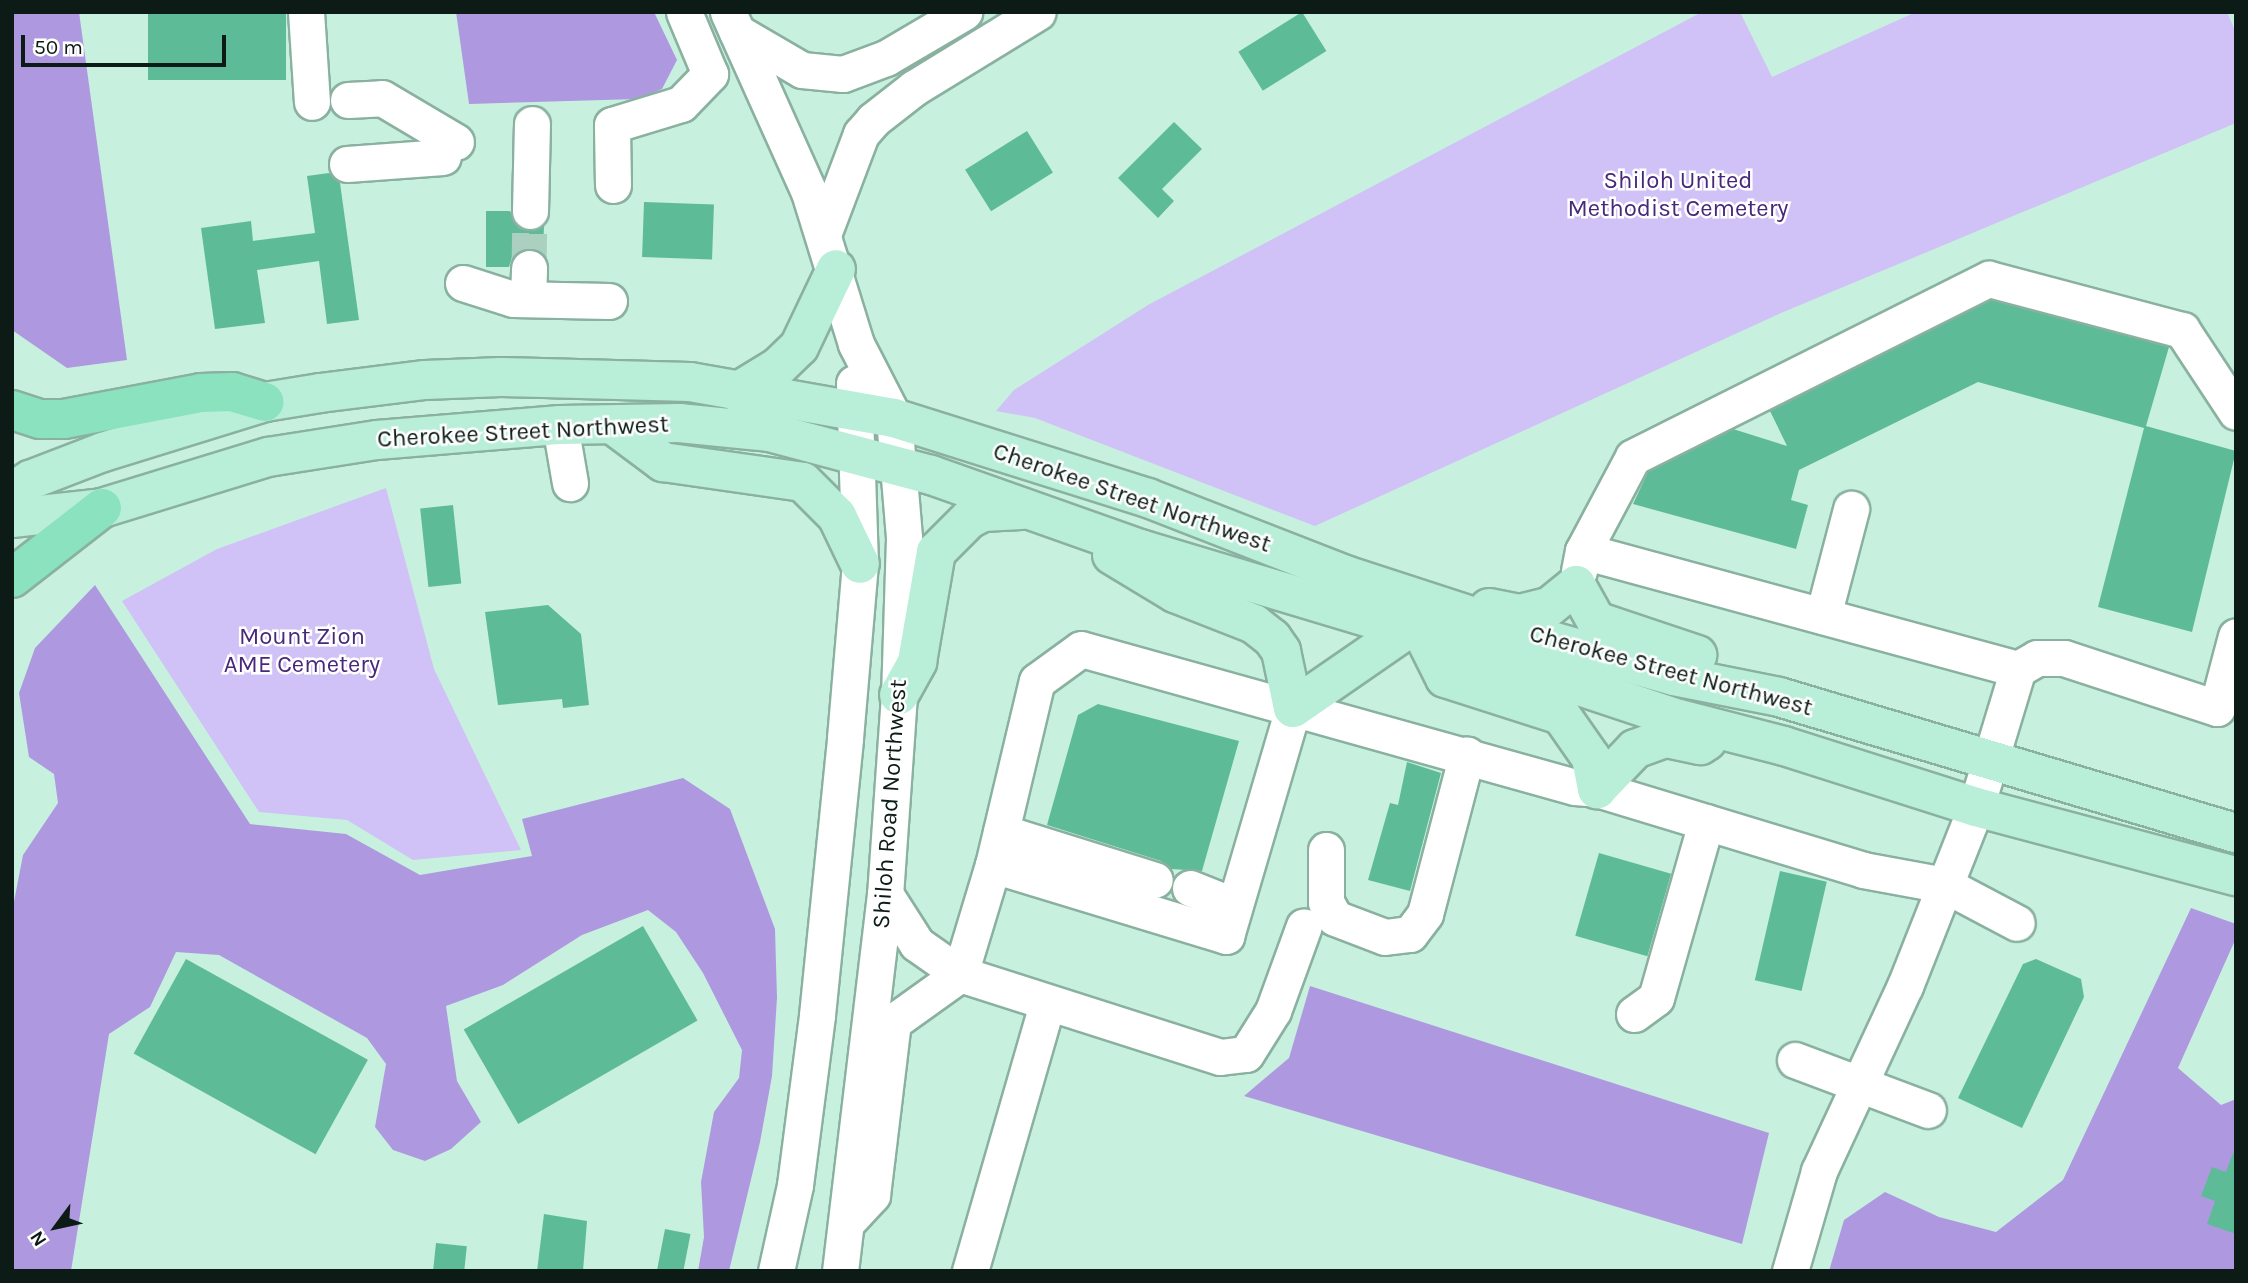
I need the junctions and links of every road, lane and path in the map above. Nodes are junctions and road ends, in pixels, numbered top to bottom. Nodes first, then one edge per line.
1 (306, 12) edge
2 (684, 12) edge
3 (964, 12) edge
4 (1038, 12) edge
5 (733, 22) edge
6 (348, 100) dead end
7 (312, 102) dead end
8 (532, 124) dead end
9 (347, 164) dead end
10 (613, 185) dead end
11 (522, 211) tunnel mouth
12 (824, 232) junction
13 (836, 269) junction
14 (463, 283) dead end
15 (609, 301) dead end
16 (856, 344) junction
17 (737, 392) junction
18 (265, 402) junction
19 (12, 410) edge
20 (2236, 411) edge
21 (853, 412) junction
22 (894, 418) junction
23 (561, 425) junction
24 (616, 428) junction
25 (855, 454) junction
26 (898, 466) junction
27 (570, 483) dead end
28 (12, 492) edge
29 (102, 508) junction
30 (1851, 509) dead end
31 (1027, 510) junction
32 (12, 518) edge
33 (1089, 530) junction
34 (860, 564) junction
35 (1579, 568) junction
36 (12, 578) edge
37 (1823, 616) junction
38 (1410, 619) junction
39 (2236, 636) edge
40 (2018, 669) junction
41 (899, 695) junction
42 (1779, 697) junction
43 (1293, 708) junction
44 (1728, 730) junction
45 (1467, 754) junction
46 (1991, 759) junction
47 (1597, 789) junction
48 (1976, 807) junction
49 (1706, 822) junction
50 (2236, 833) edge
51 (997, 849) junction
52 (1326, 850) dead end
53 (2236, 876) edge
54 (1155, 880) dead end
55 (1945, 886) junction
56 (1190, 888) dead end
57 (885, 894) junction
58 (1235, 906) junction
59 (2017, 923) dead end
60 (1304, 926) dead end
61 (960, 974) junction
62 (1047, 1004) junction
63 (1634, 1014) dead end
64 (1795, 1060) dead end
65 (1858, 1084) junction
66 (1928, 1110) dead end
67 (847, 1222) junction
68 (776, 1271) edge
69 (840, 1271) edge
70 (970, 1271) edge
71 (1790, 1271) edge

1 - 7 street
2 - 10 street
3 - 5 street
4 - 12 street
5 - 12 street, Shiloh Road Northwest
6 - 9 street
8 - 11 street
12 - 13 street, Shiloh Road Northwest
13 - 16 street, Shiloh Road Northwest
13 - 17 main road
14 - 15 street
16 - 21 street, Shiloh Road Northwest
16 - 22 street, Shiloh Road Northwest
17 - 18 main road, Cherokee Street Northwest
17 - 21 main road, Cherokee Street Northwest
18 - 19 highway
18 - 28 main road, Cherokee Street Northwest
20 - 35 street
21 - 22 main road, Cherokee Street Northwest
21 - 25 street, Shiloh Road Northwest
22 - 26 street, Shiloh Road Northwest
22 - 38 main road, Cherokee Street Northwest
23 - 24 main road, Cherokee Street Northwest
23 - 27 street
23 - 29 main road, Cherokee Street Northwest
24 - 25 main road, Cherokee Street Northwest
24 - 34 main road
25 - 26 main road, Cherokee Street Northwest
25 - 34 street, Shiloh Road Northwest
26 - 31 main road, Cherokee Street Northwest
26 - 41 street, Shiloh Road Northwest
29 - 32 main road, Cherokee Street Northwest
29 - 36 highway
30 - 37 street
31 - 33 main road, Cherokee Street Northwest
31 - 41 main road
33 - 38 main road, Cherokee Street Northwest
33 - 43 main road
34 - 68 street, Shiloh Road Northwest
35 - 37 street
35 - 38 main road
35 - 42 main road
37 - 40 street
38 - 42 main road, Cherokee Street Northwest
38 - 43 main road
38 - 44 main road, Cherokee Street Northwest
38 - 47 main road
39 - 40 street
40 - 46 street
41 - 57 street, Shiloh Road Northwest
42 - 46 main road, Cherokee Street Northwest
43 - 45 street
43 - 51 street
43 - 58 street
44 - 47 main road
44 - 48 main road, Cherokee Street Northwest
45 - 47 street
45 - 52 street
46 - 48 street
46 - 50 main road, Cherokee Street Northwest
47 - 49 street
48 - 53 main road, Cherokee Street Northwest
48 - 55 street
49 - 55 street
49 - 63 street
51 - 54 street
51 - 58 street
51 - 61 street
55 - 59 street
55 - 65 street
56 - 58 street
57 - 61 street
57 - 67 street, Shiloh Road Northwest
60 - 62 street
61 - 62 street
61 - 67 street
62 - 70 street
64 - 65 street
65 - 66 street
65 - 71 street
67 - 69 street, Shiloh Road Northwest

